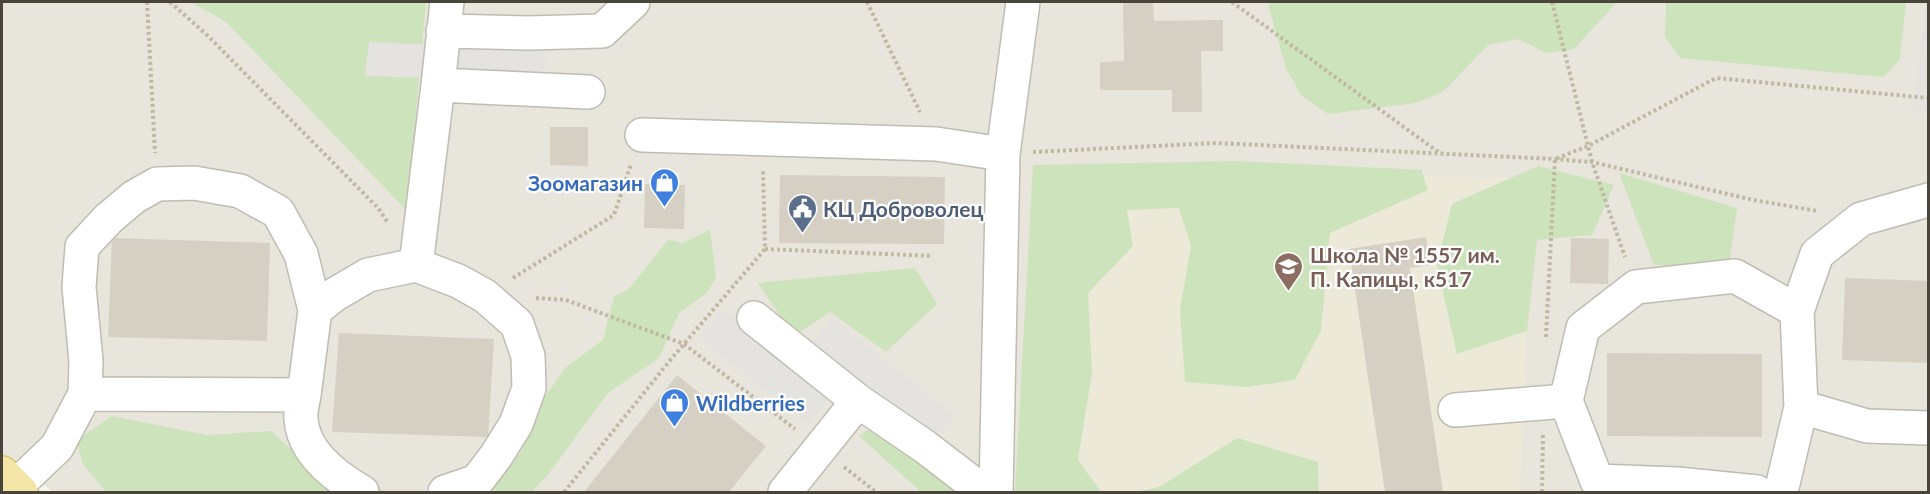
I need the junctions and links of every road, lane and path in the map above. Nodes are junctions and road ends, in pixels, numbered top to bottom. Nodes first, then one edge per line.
1 (147, 2) edge
2 (170, 2) edge
3 (633, 2) edge
4 (867, 2) edge
5 (1023, 2) edge
6 (1232, 2) edge
7 (1552, 2) edge
8 (442, 34) edge
9 (438, 85) junction
10 (588, 92) dead end
11 (1929, 98) edge
12 (642, 135) joint
13 (763, 138) junction
14 (936, 144) junction
15 (1588, 146) junction
16 (1003, 154) junction
17 (1442, 154) junction
18 (1555, 159) junction
19 (1592, 162) junction
20 (157, 184) junction
21 (1929, 200) edge
22 (1861, 219) junction
23 (765, 249) junction
24 (933, 256) dead end
25 (416, 265) junction
26 (1636, 287) junction
27 (484, 296) junction
28 (315, 310) junction
29 (1797, 311) junction
30 (754, 318) dead end
31 (684, 344) junction
32 (1546, 345) dead end
33 (85, 394) junction
34 (304, 395) junction
35 (858, 401) junction
36 (1555, 401) junction
37 (1801, 407) junction
38 (1455, 410) dead end
39 (1929, 428) edge
40 (821, 448) junction
41 (12, 484) edge
42 (362, 492) edge
43 (445, 492) edge
44 (564, 492) edge
45 (785, 492) edge
46 (876, 492) edge
47 (984, 492) edge
48 (996, 492) edge
49 (1542, 492) edge
50 (1757, 492) edge
51 (1781, 492) edge

1 - 20 path
2 - 25 path
3 - 8 lane
4 - 14 path
5 - 16 lane
6 - 17 path
7 - 15 path
8 - 9 lane
9 - 10 lane
9 - 25 lane
11 - 15 path
12 - 13 lane
12 - 27 path
13 - 14 lane
13 - 23 path
14 - 16 lane
15 - 18 path
15 - 19 path
16 - 17 path
16 - 48 lane
17 - 18 path
18 - 19 path
18 - 32 path
19 - 22 path
19 - 26 path
20 - 28 lane
20 - 33 lane
21 - 22 lane
22 - 29 lane
23 - 24 path
23 - 31 path
25 - 27 lane
25 - 28 lane
26 - 29 lane
26 - 36 lane
27 - 31 path
27 - 43 lane
28 - 34 lane
29 - 37 lane
30 - 35 lane
31 - 40 path
31 - 44 path
33 - 34 lane
33 - 41 lane
34 - 42 lane
35 - 40 lane
35 - 47 lane
36 - 38 lane
36 - 49 path
36 - 50 lane
37 - 39 lane
37 - 51 lane
40 - 45 lane
40 - 46 path

